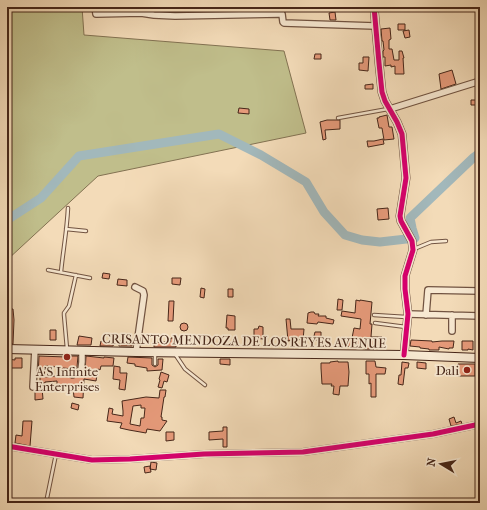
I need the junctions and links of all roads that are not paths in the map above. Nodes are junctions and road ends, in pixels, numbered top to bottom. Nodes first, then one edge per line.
1 (95, 7) edge
2 (374, 7) edge
3 (375, 26) junction
4 (480, 81) edge
5 (390, 109) junction
6 (338, 118) dead end
7 (68, 208) dead end
8 (66, 229) junction
9 (86, 231) dead end
10 (446, 241) dead end
11 (414, 250) junction
12 (48, 270) dead end
13 (61, 272) junction
14 (76, 275) junction
15 (90, 278) dead end
16 (480, 284) edge
17 (135, 287) dead end
18 (480, 292) edge
19 (374, 315) dead end
20 (426, 315) junction
21 (452, 315) junction
22 (408, 316) junction
23 (479, 316) edge
24 (375, 323) dead end
25 (407, 327) junction
26 (452, 331) dead end
27 (7, 349) edge
28 (35, 349) junction
29 (67, 350) junction
30 (82, 350) junction
31 (136, 352) junction
32 (155, 352) junction
33 (174, 352) junction
34 (404, 355) junction
35 (480, 358) edge
36 (155, 364) dead end
37 (72, 374) dead end
38 (205, 385) dead end
39 (33, 387) dead end
40 (479, 425) edge
41 (480, 444) edge
42 (7, 446) edge
43 (56, 454) junction
44 (46, 503) edge

1 - 3 street
2 - 3 street
3 - 5 street
4 - 5 street
5 - 6 lane
5 - 11 street
7 - 8 lane
8 - 9 lane
8 - 13 lane
10 - 11 lane
11 - 22 street
12 - 13 lane
13 - 14 lane
14 - 15 lane
14 - 29 lane
16 - 18 street
17 - 31 street
18 - 20 street
18 - 23 street
19 - 22 lane
20 - 21 street
20 - 22 street
21 - 23 street
21 - 26 street
22 - 25 street
23 - 35 street
24 - 25 lane
25 - 34 street
27 - 28 main road, CRISANTO MENDOZA DE LOS REYES AVENUE
28 - 29 main road, CRISANTO MENDOZA DE LOS REYES AVENUE
28 - 39 street
29 - 30 main road, CRISANTO MENDOZA DE LOS REYES AVENUE
30 - 31 main road, CRISANTO MENDOZA DE LOS REYES AVENUE
30 - 37 street
31 - 32 main road, CRISANTO MENDOZA DE LOS REYES AVENUE
32 - 33 main road, CRISANTO MENDOZA DE LOS REYES AVENUE
32 - 36 lane
33 - 34 main road, CRISANTO MENDOZA DE LOS REYES AVENUE
33 - 38 lane
34 - 35 main road, CRISANTO MENDOZA DE LOS REYES AVENUE
35 - 40 street
40 - 41 street
40 - 43 street
42 - 43 street
43 - 44 lane

